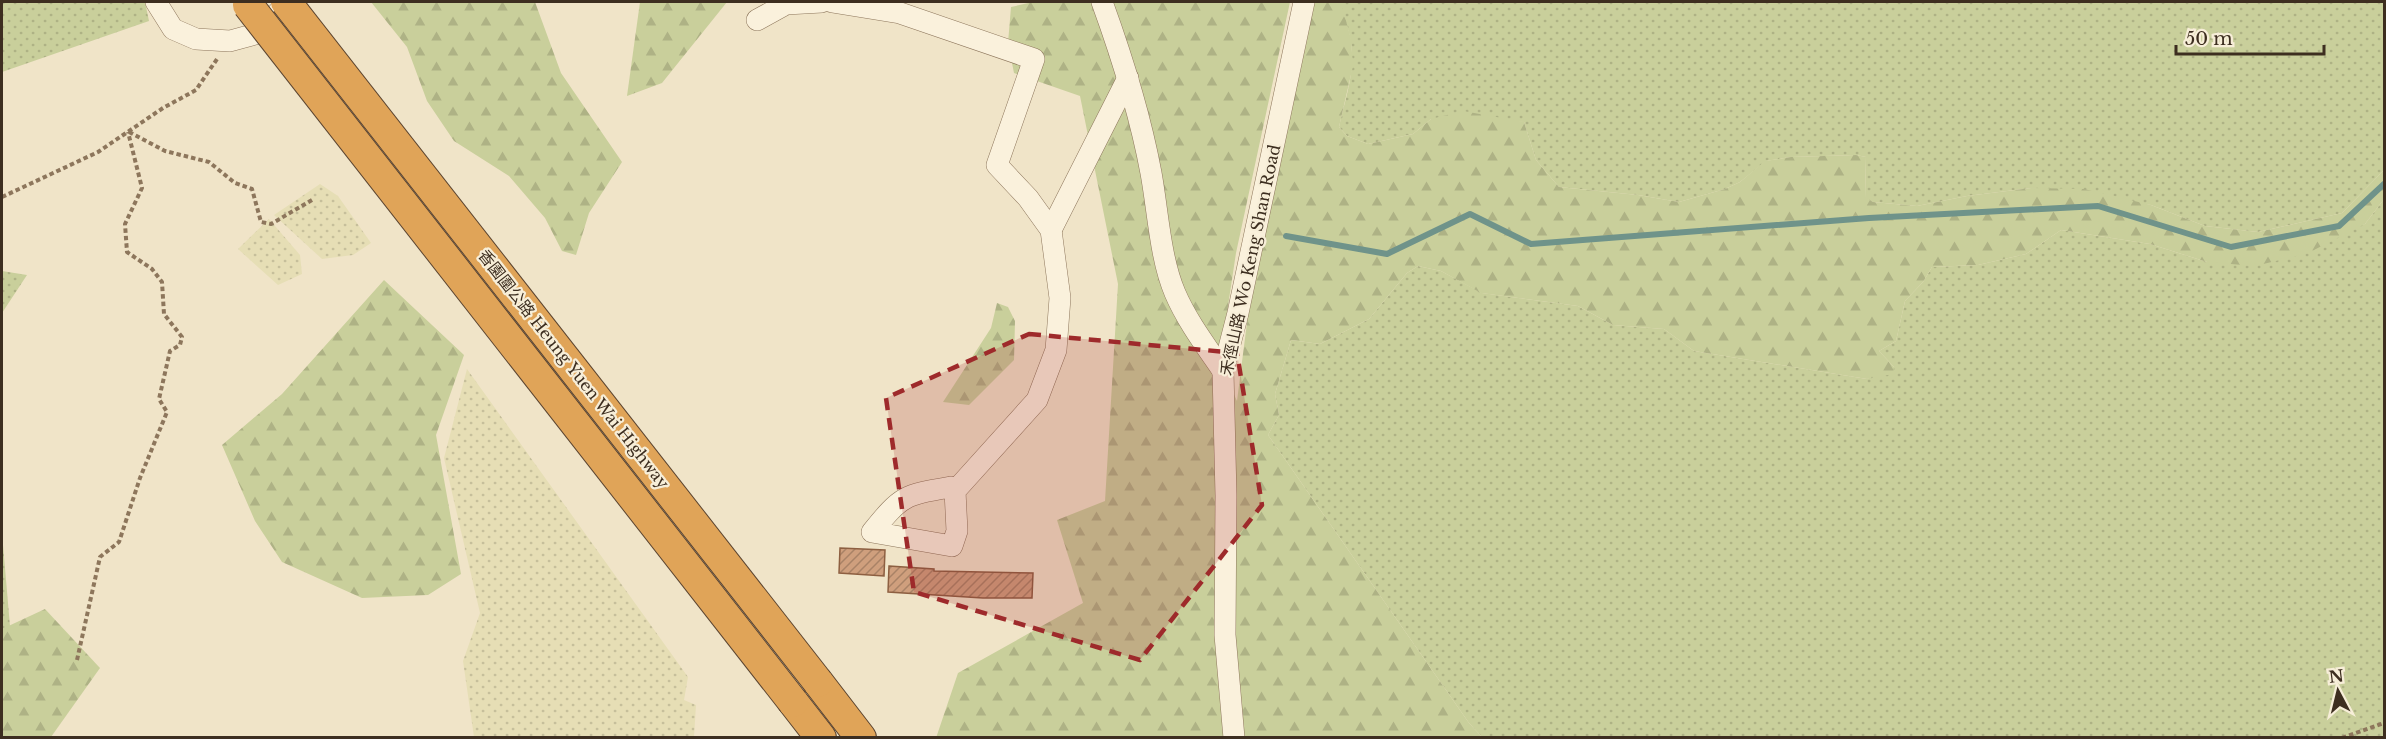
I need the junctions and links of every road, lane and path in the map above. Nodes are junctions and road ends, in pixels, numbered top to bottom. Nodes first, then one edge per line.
1 (156, 2) edge
2 (287, 2) edge
3 (822, 2) edge
4 (832, 2) edge
5 (1102, 2) edge
6 (1304, 2) edge
7 (247, 3) edge
8 (757, 20) dead end
9 (230, 41) junction
10 (1128, 78) junction
11 (128, 132) junction
12 (2, 197) edge
13 (312, 200) dead end
14 (1051, 230) junction
15 (1224, 371) junction
16 (955, 491) dead end
17 (77, 660) dead end
18 (2385, 723) edge
19 (821, 738) edge
20 (861, 738) edge
21 (1234, 738) edge
22 (2342, 738) edge

1 - 9 street
2 - 9 street
2 - 20 highway, 香園圍公路 Heung Yuen Wai Highway, bridge
3 - 8 street
4 - 14 street
5 - 10 street
6 - 15 street, 禾徑山路 Wo Keng Shan Road
7 - 19 highway, 香園圍公路 Heung Yuen Wai Highway, bridge
9 - 11 path
10 - 14 street
10 - 15 street
11 - 12 path
11 - 13 path
11 - 17 path
14 - 16 street
15 - 21 street, 禾徑山路 Wo Keng Shan Road
18 - 22 path

